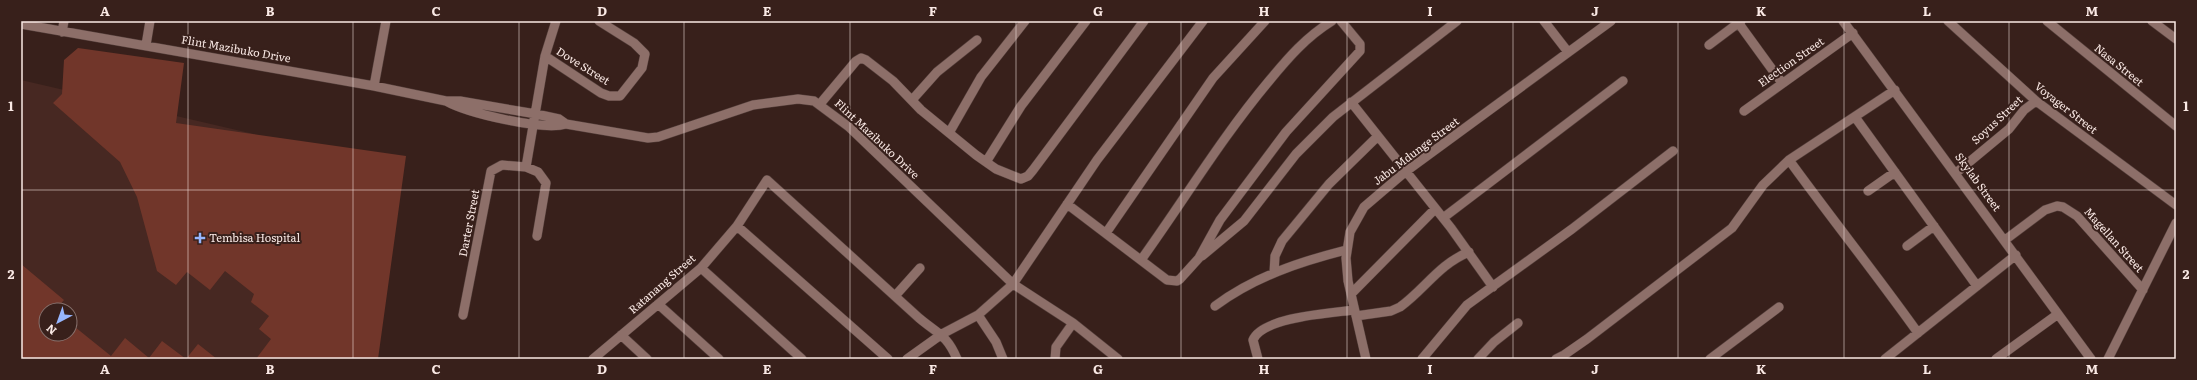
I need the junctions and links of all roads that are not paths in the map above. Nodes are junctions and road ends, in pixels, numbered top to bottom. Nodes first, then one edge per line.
1 (64, 21) edge
2 (150, 21) edge
3 (386, 21) edge
4 (556, 21) edge
5 (599, 21) edge
6 (1026, 21) edge
7 (1086, 21) edge
8 (1144, 21) edge
9 (1203, 21) edge
10 (1265, 21) edge
11 (1332, 21) edge
12 (1342, 21) edge
13 (1457, 21) edge
14 (1544, 21) edge
15 (1610, 21) edge
16 (1844, 21) edge
17 (1948, 21) edge
18 (2047, 21) edge
19 (2152, 21) edge
20 (1739, 22) edge
21 (21, 24) edge
22 (62, 32) junction
23 (1853, 33) junction
24 (2176, 39) edge
25 (977, 40) dead end
26 (146, 45) junction
27 (1709, 45) dead end
28 (1568, 52) junction
29 (545, 56) junction
30 (1623, 81) dead end
31 (1782, 83) junction
32 (374, 86) junction
33 (1895, 90) junction
34 (912, 100) junction
35 (446, 101) junction
36 (2036, 101) junction
37 (1351, 102) junction
38 (820, 104) junction
39 (1744, 111) dead end
40 (536, 114) junction
41 (1855, 117) junction
42 (566, 124) junction
43 (534, 125) junction
44 (2176, 126) edge
45 (948, 133) junction
46 (1378, 136) junction
47 (1674, 151) dead end
48 (1789, 160) junction
49 (986, 162) junction
50 (526, 167) junction
51 (1405, 172) junction
52 (1895, 172) junction
53 (1956, 173) junction
54 (1868, 192) dead end
55 (1067, 204) junction
56 (2176, 205) edge
57 (1435, 209) junction
58 (1443, 218) junction
59 (2176, 223) edge
60 (737, 226) junction
61 (1934, 226) junction
62 (1106, 233) junction
63 (537, 236) dead end
64 (2005, 240) junction
65 (1907, 246) dead end
66 (1346, 250) junction
67 (1469, 252) junction
68 (2016, 255) junction
69 (1199, 258) junction
70 (1141, 260) junction
71 (701, 268) junction
72 (920, 268) dead end
73 (1274, 273) junction
74 (1013, 284) junction
75 (1977, 286) junction
76 (1492, 287) junction
77 (2143, 290) junction
78 (1351, 294) junction
79 (895, 296) junction
80 (658, 304) junction
81 (1215, 306) dead end
82 (1779, 307) dead end
83 (1355, 313) junction
84 (2058, 314) junction
85 (463, 315) dead end
86 (978, 315) junction
87 (1073, 323) junction
88 (1518, 323) dead end
89 (1918, 333) junction
90 (942, 334) junction
91 (621, 336) junction
92 (2008, 356) edge
93 (593, 359) edge
94 (647, 359) edge
95 (719, 359) edge
96 (802, 359) edge
97 (888, 359) edge
98 (907, 359) edge
99 (957, 359) edge
100 (1003, 359) edge
101 (1055, 359) edge
102 (1118, 359) edge
103 (1258, 359) edge
104 (1366, 359) edge
105 (1422, 359) edge
106 (1478, 359) edge
107 (1556, 359) edge
108 (1710, 359) edge
109 (1885, 359) edge
110 (1996, 359) edge
111 (2091, 359) edge
112 (2108, 359) edge

1 - 22 street
2 - 26 street
3 - 32 street
4 - 29 street
5 - 29 street, Dove Street
6 - 45 street
7 - 49 street
8 - 49 street
9 - 55 street
10 - 62 street
11 - 70 street
12 - 69 street
13 - 37 street
14 - 28 street
15 - 28 street, Jabu Mdunge Street
16 - 23 street, Skylab Street
17 - 36 street, Voyager Street
18 - 44 street, Nasa Street
19 - 24 street
20 - 27 street
20 - 31 street
21 - 22 street, Flint Mazibuko Drive
22 - 26 street, Flint Mazibuko Drive
23 - 31 street, Election Street
23 - 33 street, Skylab Street
25 - 34 street
26 - 32 street, Flint Mazibuko Drive
28 - 51 street, Jabu Mdunge Street
29 - 40 street
30 - 58 street
31 - 39 street, Election Street
32 - 35 street, Flint Mazibuko Drive
33 - 41 street
33 - 53 street, Skylab Street
34 - 38 street
34 - 45 street
35 - 40 street, Flint Mazibuko Drive
35 - 43 street, Flint Mazibuko Drive
36 - 53 street, Soyus Street
36 - 56 street, Voyager Street
37 - 46 street
37 - 69 street
38 - 42 street, Flint Mazibuko Drive
38 - 74 street, Flint Mazibuko Drive
40 - 42 street, Flint Mazibuko Drive
40 - 43 street
41 - 48 street
41 - 52 street
42 - 43 street, Flint Mazibuko Drive
43 - 50 street
45 - 49 street
46 - 51 street
46 - 73 street
47 - 76 street
48 - 89 street
48 - 107 street
50 - 63 street, Darter Street
50 - 85 street, Darter Street
51 - 57 street
51 - 66 street, Jabu Mdunge Street
52 - 54 street
52 - 61 street
53 - 64 street, Skylab Street
55 - 62 street
55 - 74 street
57 - 58 street
57 - 78 street
58 - 67 street
59 - 77 street
60 - 71 street, Ratanang Street
60 - 79 street, Ratanang Street
60 - 97 street
61 - 65 street
61 - 75 street
62 - 70 street
64 - 68 street, Skylab Street
64 - 77 street, Magellan Street
66 - 73 street
66 - 78 street, Jabu Mdunge Street
67 - 76 street
67 - 83 street
68 - 75 street
68 - 84 street, Skylab Street
69 - 70 street
71 - 80 street, Ratanang Street
71 - 96 street
72 - 79 street
73 - 81 street
74 - 86 street
74 - 87 street, Flint Mazibuko Drive
75 - 89 street
76 - 105 street
77 - 112 street
78 - 83 street, Jabu Mdunge Street
79 - 90 street
80 - 91 street, Ratanang Street
80 - 95 street
82 - 108 street
83 - 103 street
83 - 104 street, Jabu Mdunge Street
84 - 92 street
84 - 111 street, Skylab Street
86 - 90 street
86 - 100 street
87 - 101 street
87 - 102 street, Flint Mazibuko Drive
88 - 106 street
89 - 109 street
90 - 98 street
90 - 99 street
91 - 93 street, Ratanang Street
91 - 94 street
92 - 110 street

